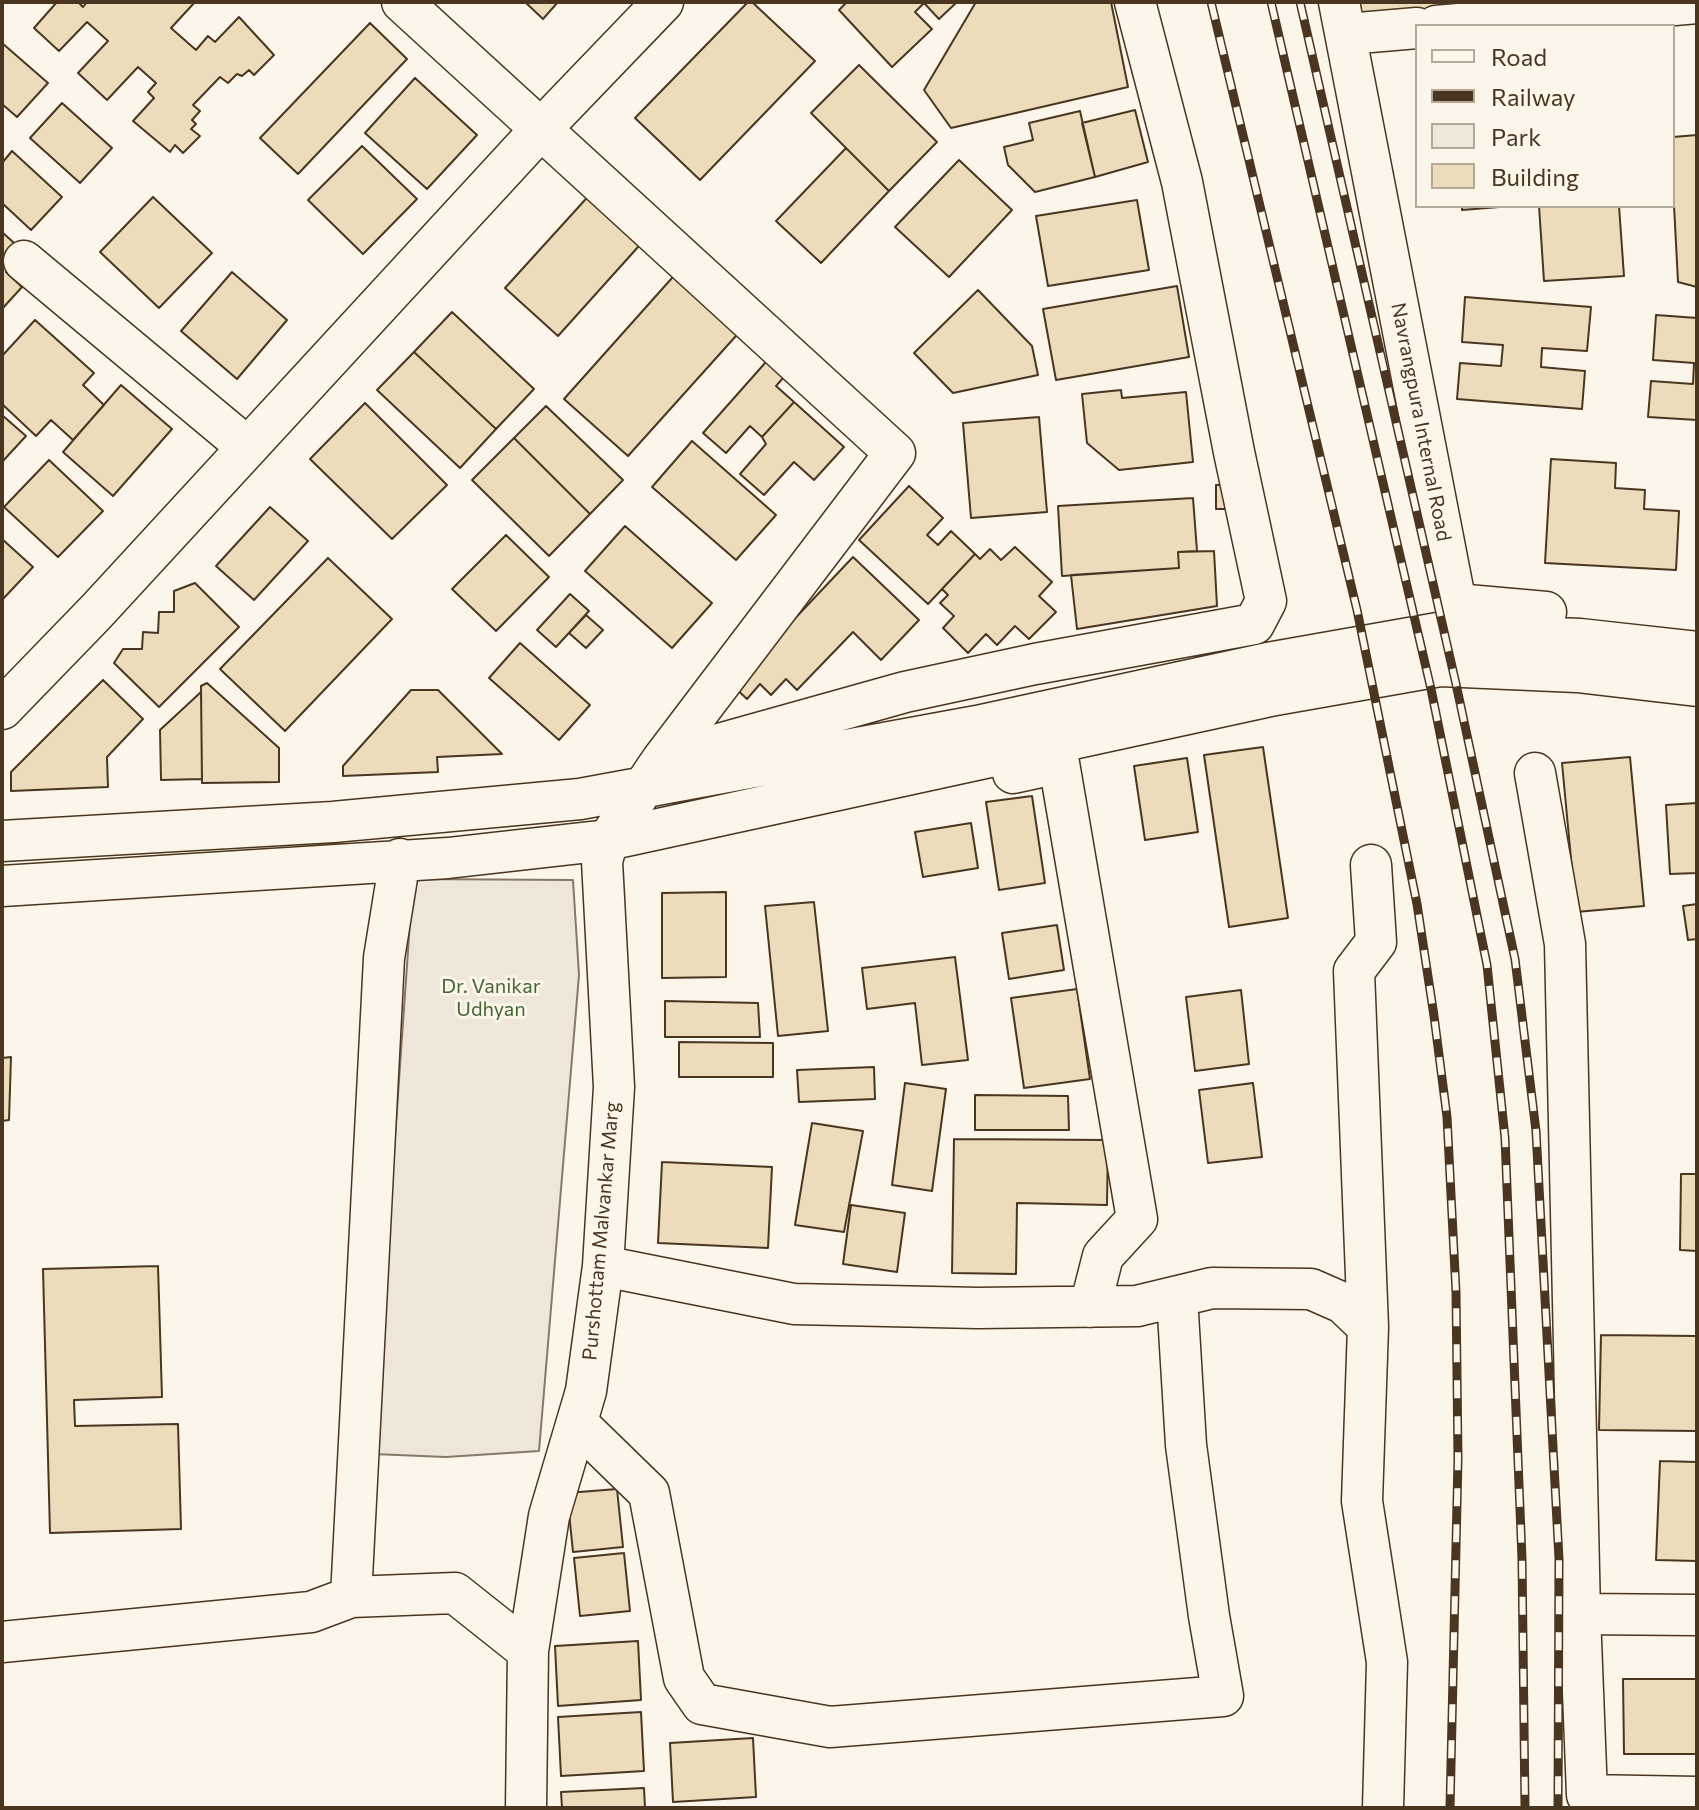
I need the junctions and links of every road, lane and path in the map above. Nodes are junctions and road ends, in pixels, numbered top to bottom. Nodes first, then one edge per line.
1 (402, 2) edge
2 (663, 2) edge
3 (1135, 2) edge
4 (1697, 3) edge
5 (1343, 18) edge
6 (1459, 24) edge
7 (1415, 28) edge
8 (541, 129) junction
9 (24, 261) dead end
10 (247, 447) junction
11 (1697, 628) edge
12 (1697, 652) edge
13 (1697, 686) edge
14 (2, 709) edge
15 (653, 773) junction
16 (1535, 773) dead end
17 (2, 841) edge
18 (605, 850) junction
19 (400, 859) junction
20 (1371, 865) dead end
21 (2, 886) edge
22 (603, 1266) junction
23 (1177, 1297) junction
24 (1090, 1307) junction
25 (1368, 1327) junction
26 (577, 1423) junction
27 (351, 1597) junction
28 (1580, 1614) junction
29 (1697, 1615) edge
30 (2, 1642) edge
31 (528, 1651) junction
32 (1697, 1797) edge
33 (526, 1808) edge
34 (1383, 1808) edge

1 - 8 street
2 - 8 street
3 - 15 street
4 - 6 street
5 - 7 street
5 - 11 street, Navrangpura Internal Road
8 - 10 street
8 - 15 street
9 - 10 street
10 - 14 street
12 - 15 street
13 - 18 street
15 - 17 street
15 - 18 street
16 - 28 street
18 - 19 street
18 - 22 street, Purshottam Malvankar Marg
18 - 24 street
19 - 21 street
19 - 27 street
20 - 25 street
22 - 24 street
22 - 26 street, Purshottam Malvankar Marg
23 - 24 street
23 - 25 street
23 - 26 street
25 - 34 street
26 - 31 street, Purshottam Malvankar Marg
27 - 30 street
27 - 31 street
28 - 29 street
28 - 32 street
31 - 33 street, Purshottam Malvankar Marg

